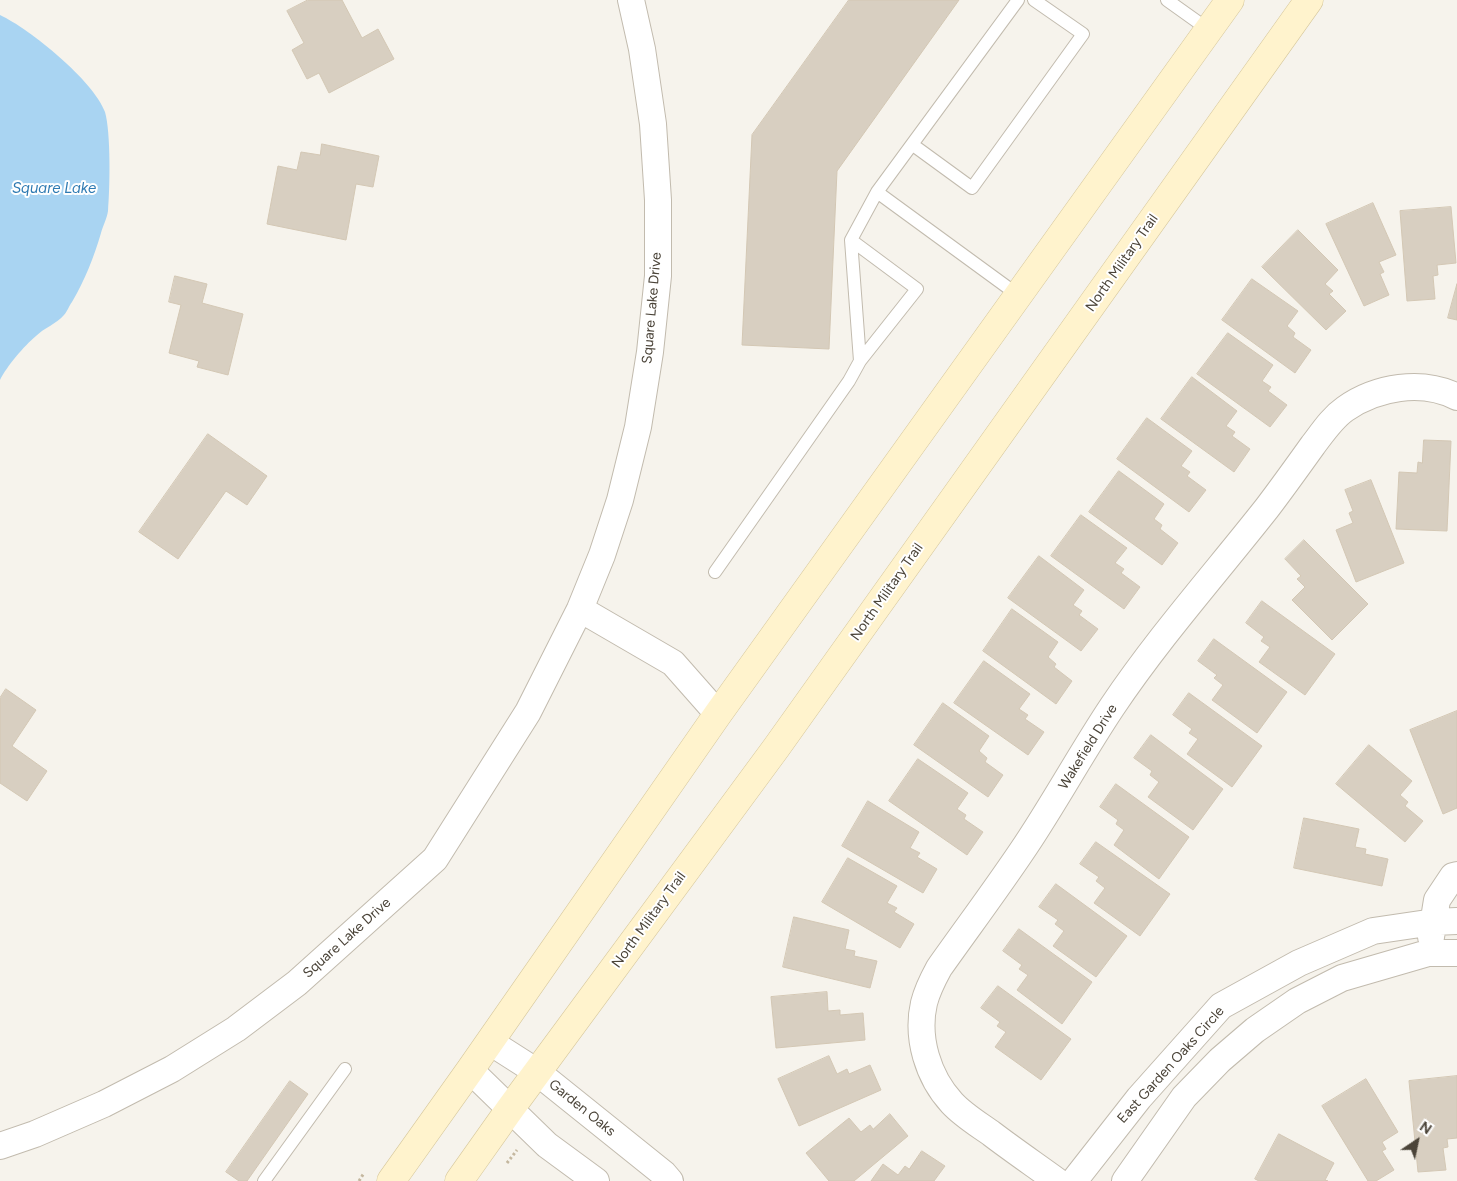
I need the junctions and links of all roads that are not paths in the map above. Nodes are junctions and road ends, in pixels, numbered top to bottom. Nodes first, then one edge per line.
1 (631, 0) edge
2 (1018, 0) edge
3 (1034, 0) edge
4 (1167, 0) edge
5 (1230, 0) edge
6 (1309, 0) edge
7 (1209, 30) junction
8 (913, 145) junction
9 (878, 192) junction
10 (851, 240) junction
11 (1018, 295) junction
12 (860, 361) junction
13 (1457, 397) edge
14 (715, 572) dead end
15 (580, 609) junction
16 (718, 714) junction
17 (1457, 875) edge
18 (1445, 922) edge
19 (1428, 953) junction
20 (1457, 953) edge
21 (490, 1042) junction
22 (345, 1069) dead end
23 (470, 1070) junction
24 (537, 1072) junction
25 (510, 1109) junction
26 (0, 1146) edge
27 (264, 1181) edge
28 (390, 1181) edge
29 (459, 1181) edge
30 (596, 1181) edge
31 (670, 1181) edge
32 (1057, 1181) edge
33 (1074, 1181) edge
34 (1126, 1181) edge

1 - 15 street, Square Lake Drive
2 - 8 lane
3 - 8 lane
4 - 7 lane
5 - 7 main road
6 - 24 main road, North Military Trail
7 - 11 main road
8 - 9 lane
9 - 10 lane
9 - 11 lane
10 - 12 lane
10 - 12 lane
11 - 16 main road
12 - 14 lane
13 - 32 street, Wakefield Drive
15 - 16 street
15 - 26 street, Square Lake Drive
16 - 21 main road
17 - 18 street
18 - 19 street
18 - 33 street, East Garden Oaks Circle
19 - 20 street
19 - 34 street
21 - 23 main road
21 - 24 street, Garden Oaks
22 - 27 lane
23 - 25 street
23 - 28 main road
24 - 25 main road, North Military Trail
24 - 31 street, Garden Oaks
25 - 29 main road, North Military Trail
25 - 30 street

